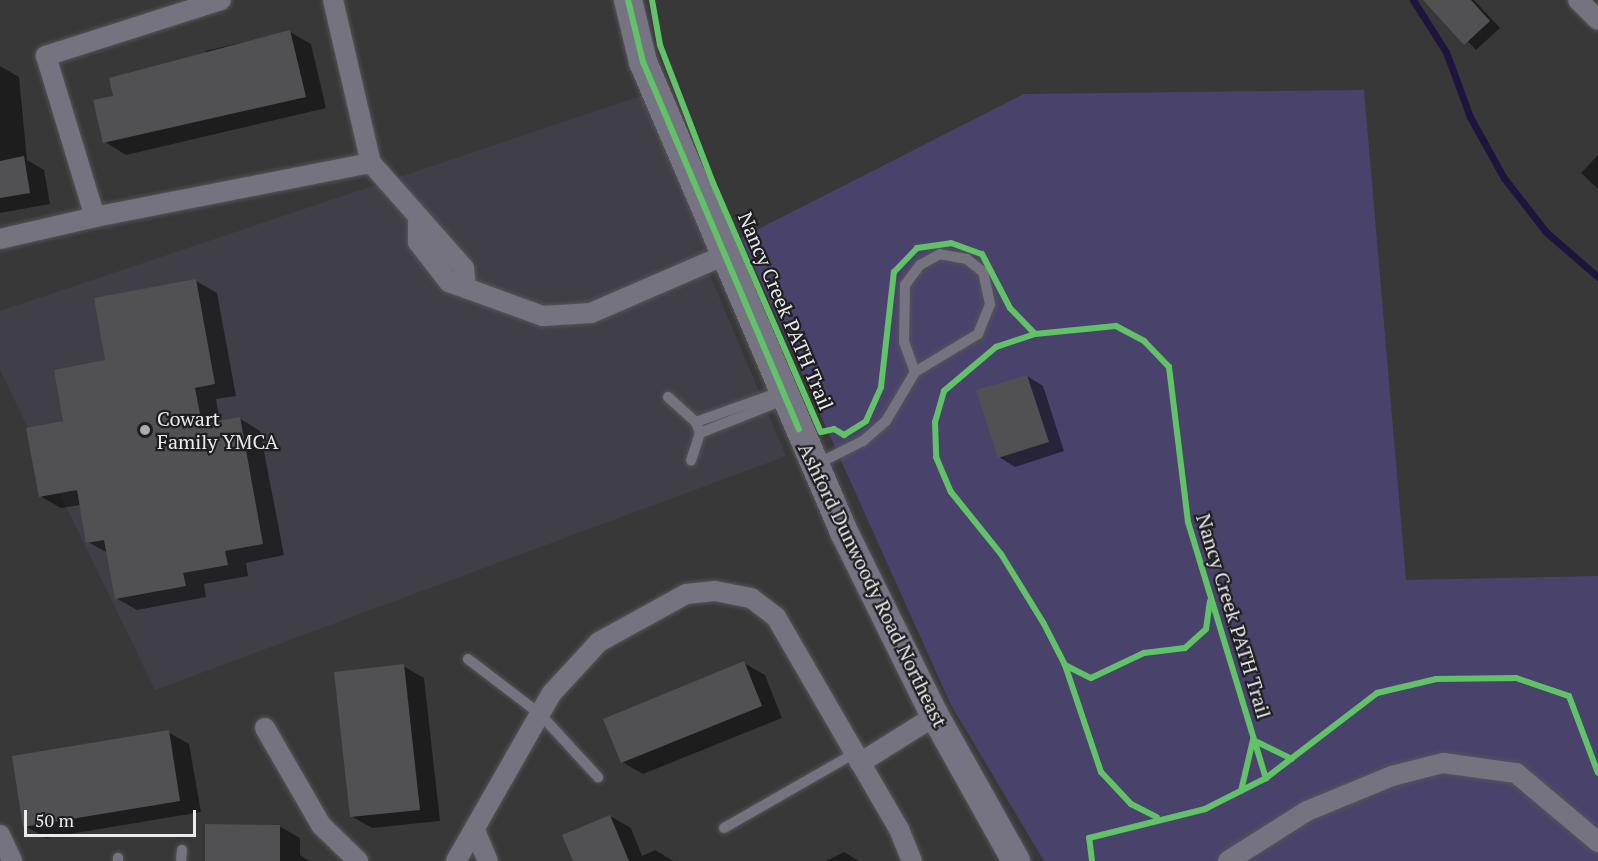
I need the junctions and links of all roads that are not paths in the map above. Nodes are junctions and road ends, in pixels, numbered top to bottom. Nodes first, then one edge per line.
1 (221, 0) edge
2 (333, 0) edge
3 (628, 0) edge
4 (1578, 0) edge
5 (1598, 20) edge
6 (371, 163) junction
7 (95, 218) junction
8 (0, 240) edge
9 (725, 255) junction
10 (915, 372) junction
11 (784, 395) junction
12 (668, 397) dead end
13 (698, 427) junction
14 (691, 461) dead end
15 (815, 465) junction
16 (468, 658) dead end
17 (540, 714) junction
18 (935, 716) junction
19 (265, 728) dead end
20 (857, 758) junction
21 (598, 777) dead end
22 (724, 828) dead end
23 (476, 833) junction
24 (0, 836) edge
25 (1598, 842) edge
26 (12, 861) edge
27 (358, 861) edge
28 (456, 861) edge
29 (488, 861) edge
30 (912, 861) edge
31 (1016, 861) edge
32 (1228, 861) edge

1 - 7 street
2 - 6 street
3 - 9 main road, Ashford Dunwoody Road Northeast
4 - 5 street
6 - 7 street
6 - 9 street
7 - 8 street
9 - 11 main road, Ashford Dunwoody Road Northeast
10 - 10 lane
10 - 15 lane
11 - 13 lane
11 - 15 main road, Ashford Dunwoody Road Northeast
12 - 13 lane
13 - 14 lane
15 - 18 main road, Ashford Dunwoody Road Northeast
16 - 17 lane
17 - 20 street
17 - 21 lane
17 - 23 street
18 - 20 street
18 - 31 main road, Ashford Dunwoody Road Northeast
19 - 27 street
20 - 22 lane
20 - 30 street
23 - 28 street
23 - 29 street
24 - 26 street
25 - 32 street

